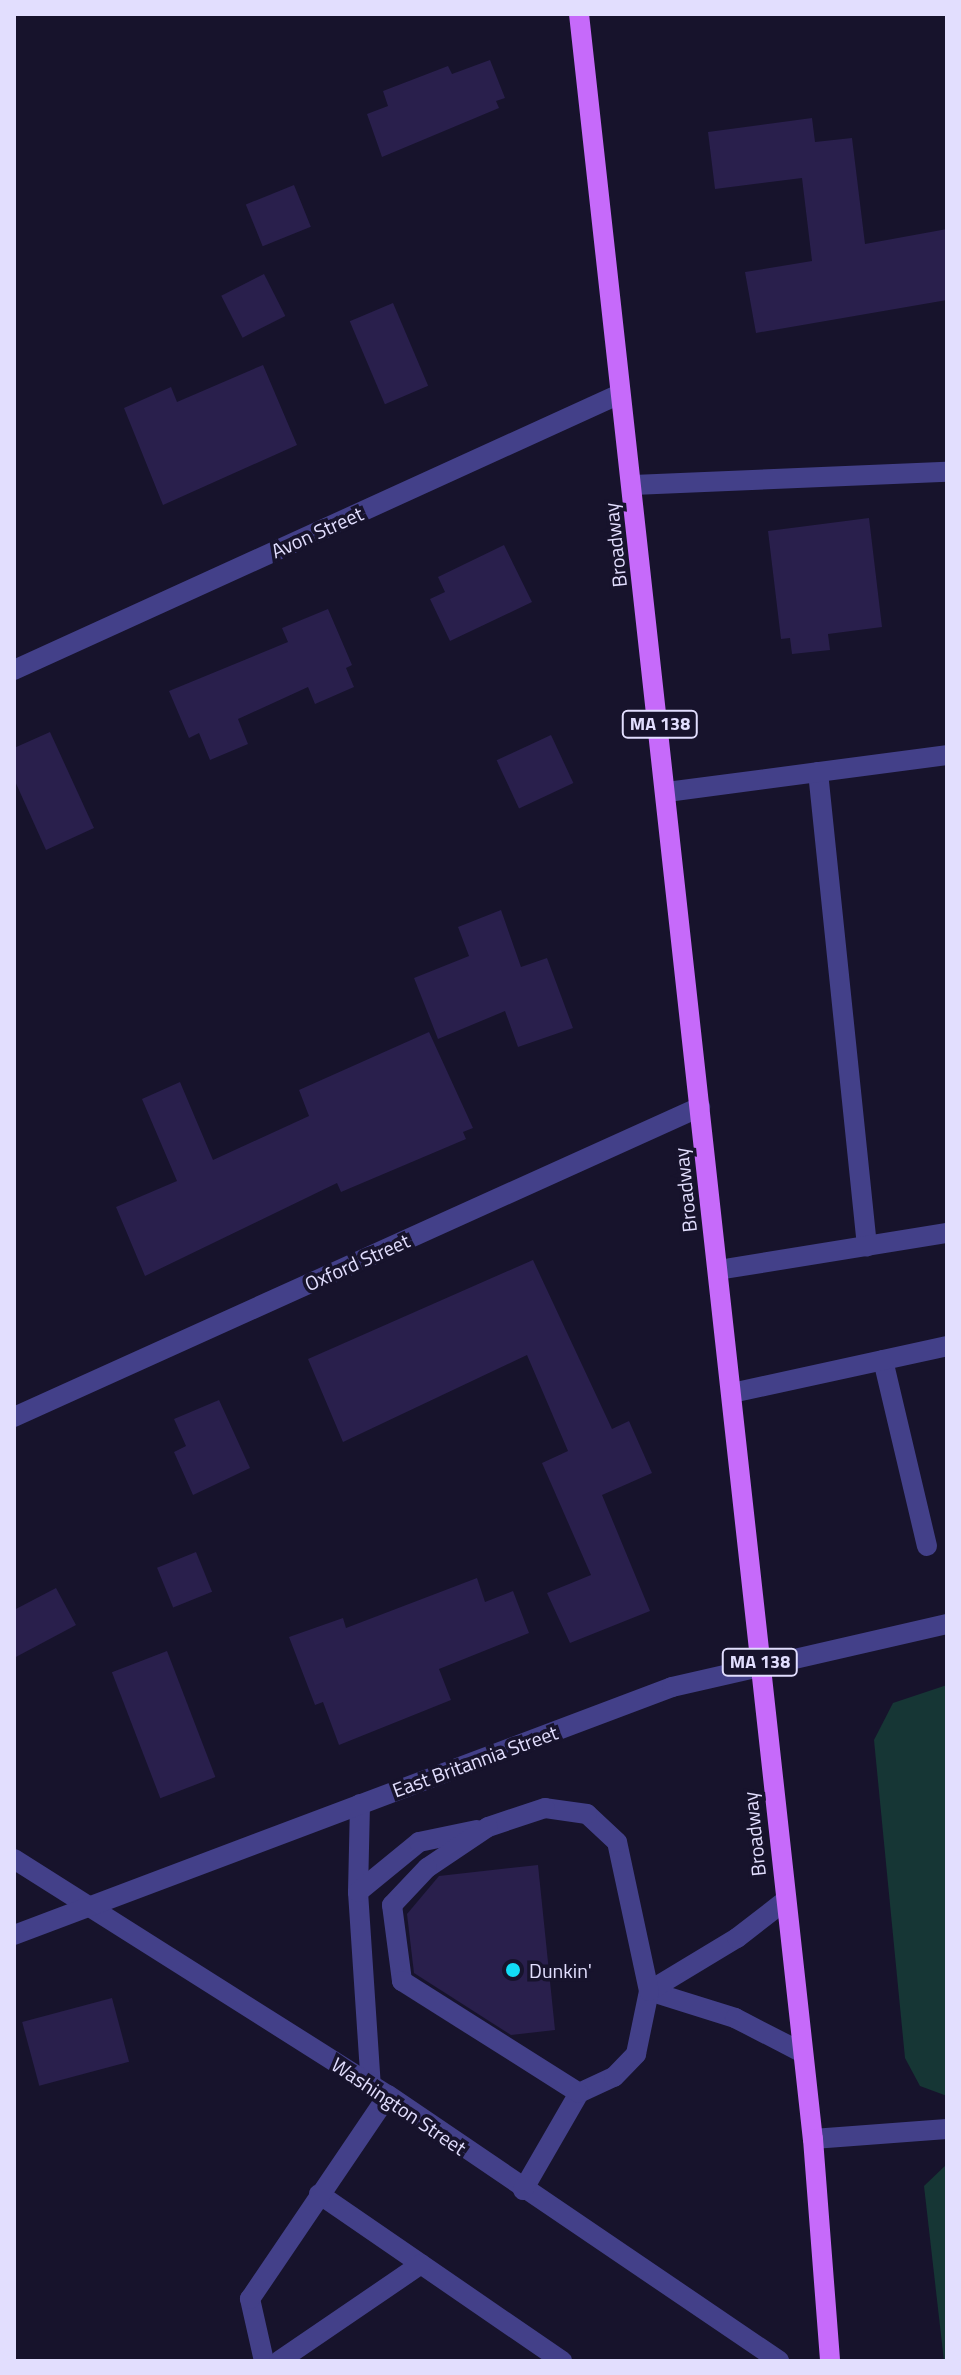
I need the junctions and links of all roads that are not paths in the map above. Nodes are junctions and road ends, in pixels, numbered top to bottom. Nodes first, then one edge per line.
1 (579, 14) edge
2 (620, 394) junction
3 (947, 472) edge
4 (633, 485) junction
5 (14, 670) edge
6 (947, 755) edge
7 (818, 772) junction
8 (667, 792) junction
9 (700, 1107) junction
10 (947, 1233) edge
11 (867, 1246) junction
12 (718, 1270) junction
13 (947, 1346) edge
14 (883, 1360) junction
15 (732, 1393) junction
16 (14, 1417) edge
17 (927, 1546) dead end
18 (947, 1624) edge
19 (761, 1668) junction
20 (360, 1804) junction
21 (488, 1827) junction
22 (14, 1859) edge
23 (358, 1892) junction
24 (786, 1900) junction
25 (87, 1904) junction
26 (14, 1935) edge
27 (649, 1991) junction
28 (803, 2053) junction
29 (379, 2090) junction
30 (579, 2093) junction
31 (947, 2129) edge
32 (813, 2139) junction
33 (523, 2190) junction
34 (319, 2194) junction
35 (421, 2264) junction
36 (264, 2361) edge
37 (279, 2361) edge
38 (562, 2361) edge
39 (779, 2361) edge
40 (830, 2361) edge

1 - 2 main road, Broadway / MA 138
2 - 4 main road, Broadway / MA 138
2 - 5 street, Avon Street
3 - 4 street
4 - 8 main road, Broadway / MA 138
6 - 7 street
7 - 8 street
7 - 11 street
8 - 9 main road, Broadway / MA 138
9 - 12 main road, Broadway / MA 138
9 - 16 street, Oxford Street
10 - 11 street
11 - 12 street
12 - 15 main road, Broadway / MA 138
13 - 14 street
14 - 15 street
14 - 17 street
15 - 19 main road, Broadway / MA 138
18 - 19 street, East Britannia Street
19 - 20 street, East Britannia Street
19 - 24 main road, Broadway / MA 138
20 - 23 street
20 - 25 street, East Britannia Street
21 - 23 street
21 - 27 street
21 - 30 street
22 - 25 street, Washington Street
23 - 29 street
24 - 27 street
24 - 28 main road, Broadway / MA 138
25 - 26 street, East Britannia Street
25 - 29 street, Washington Street
27 - 28 street
27 - 30 street
28 - 32 main road, Broadway / MA 138
29 - 33 street, Washington Street
29 - 34 street
30 - 33 street
31 - 32 street
32 - 40 main road, Broadway / MA 138
33 - 39 street, Washington Street
34 - 35 street
34 - 36 street
35 - 37 street
35 - 38 street

